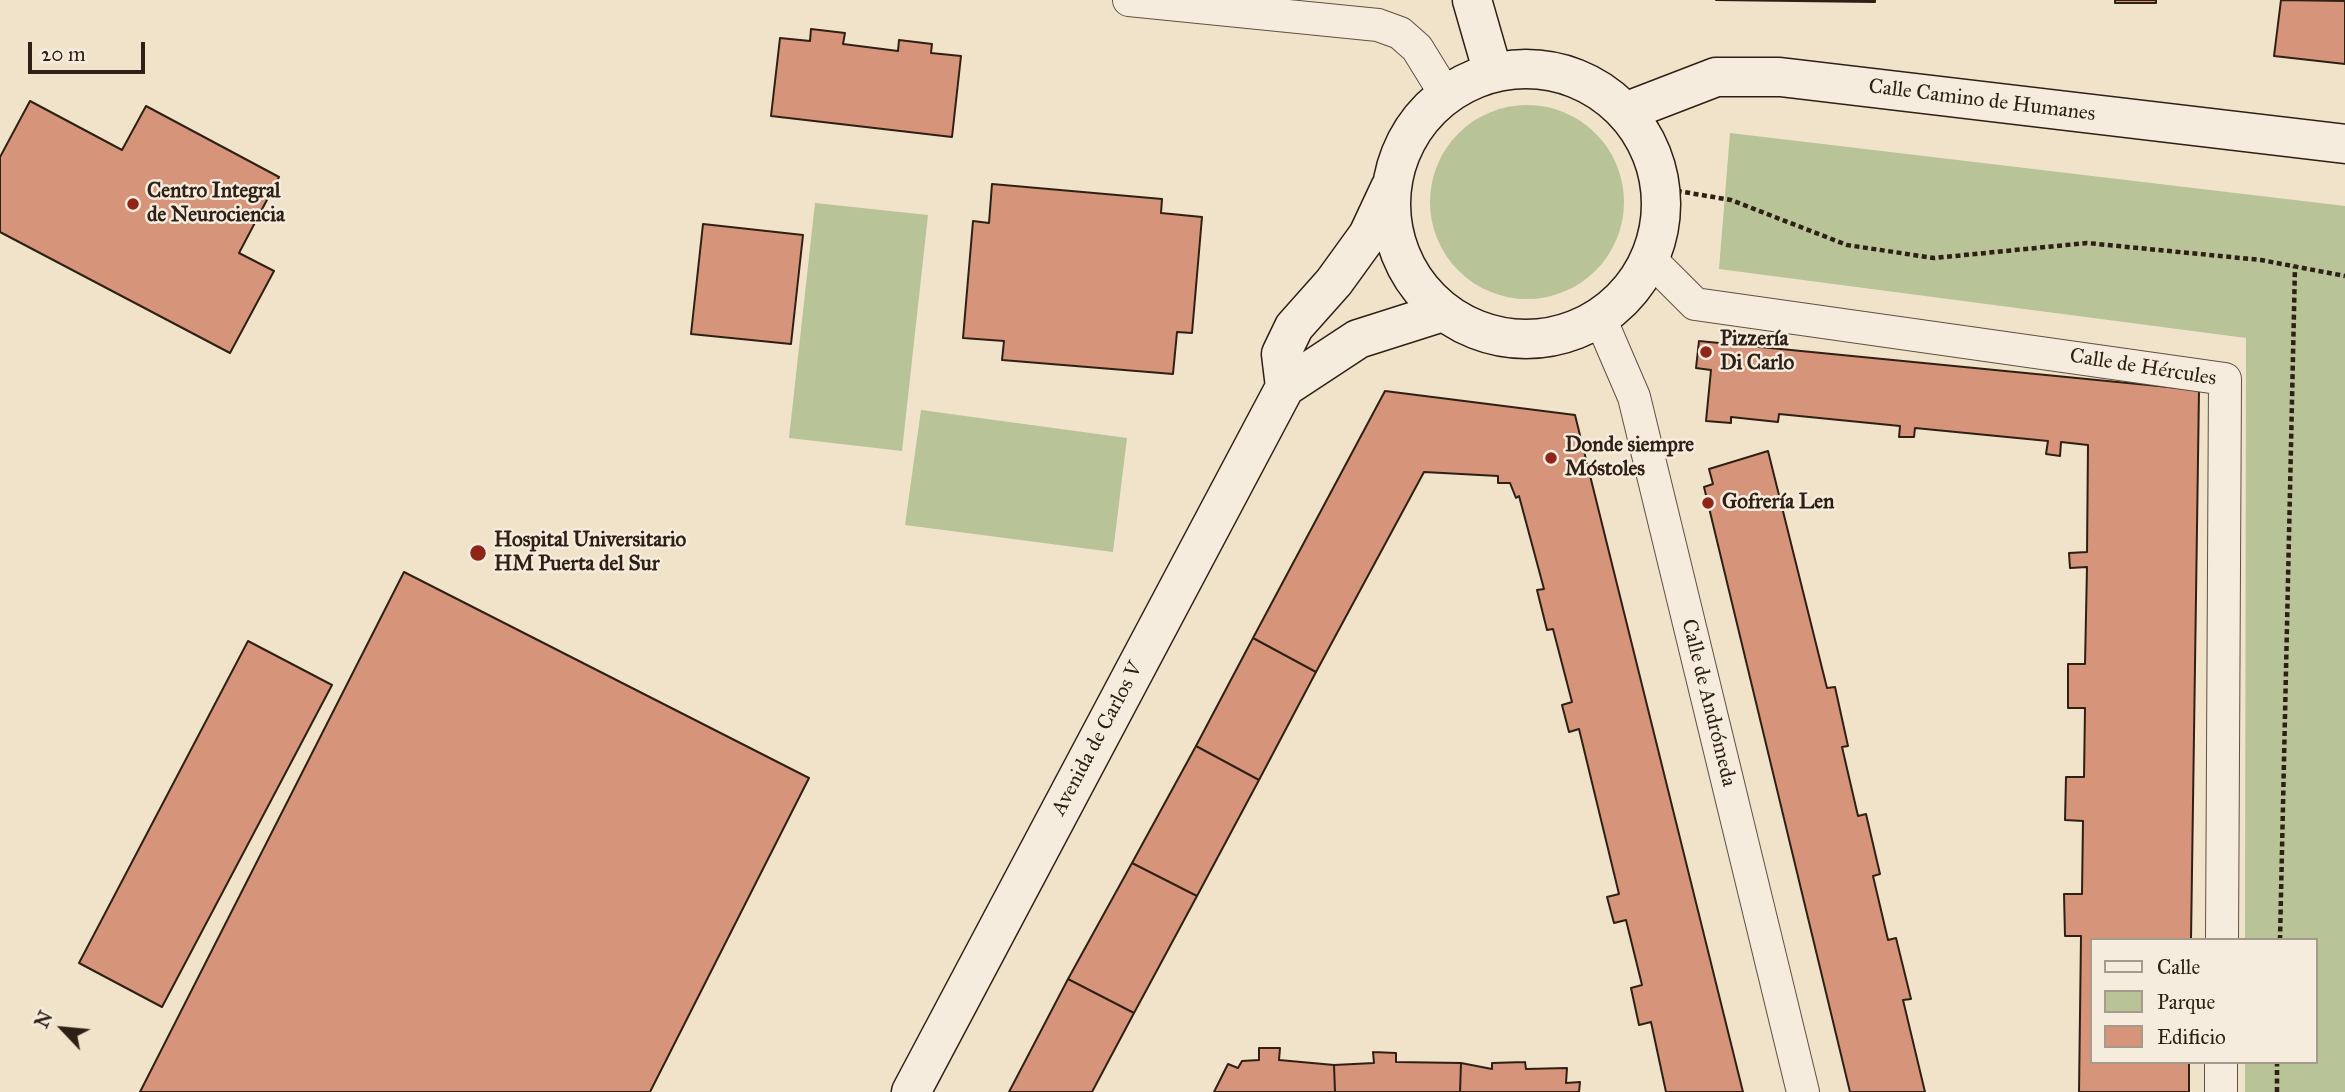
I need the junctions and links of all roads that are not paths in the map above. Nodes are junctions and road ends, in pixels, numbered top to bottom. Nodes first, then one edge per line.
1 (1129, 0) edge
2 (1472, 0) edge
3 (1493, 73) junction
4 (1446, 95) junction
5 (1625, 112) junction
6 (2345, 144) edge
7 (1393, 182) junction
8 (1650, 259) junction
9 (1443, 312) junction
10 (1600, 318) junction
11 (1285, 387) junction
12 (2222, 938) edge
13 (2221, 1064) edge
14 (911, 1092) edge
15 (1803, 1092) edge
16 (2221, 1092) edge

1 - 4 street
2 - 3 street
3 - 4 street
3 - 5 street
4 - 7 street
5 - 6 street, Calle Camino de Humanes
5 - 8 street
7 - 9 street
7 - 11 street
8 - 10 street
8 - 12 street, Calle de Hércules
9 - 10 street
9 - 11 street, Avenida de Carlos V
10 - 15 street, Calle de Andrómeda
11 - 14 street, Avenida de Carlos V
13 - 16 street

